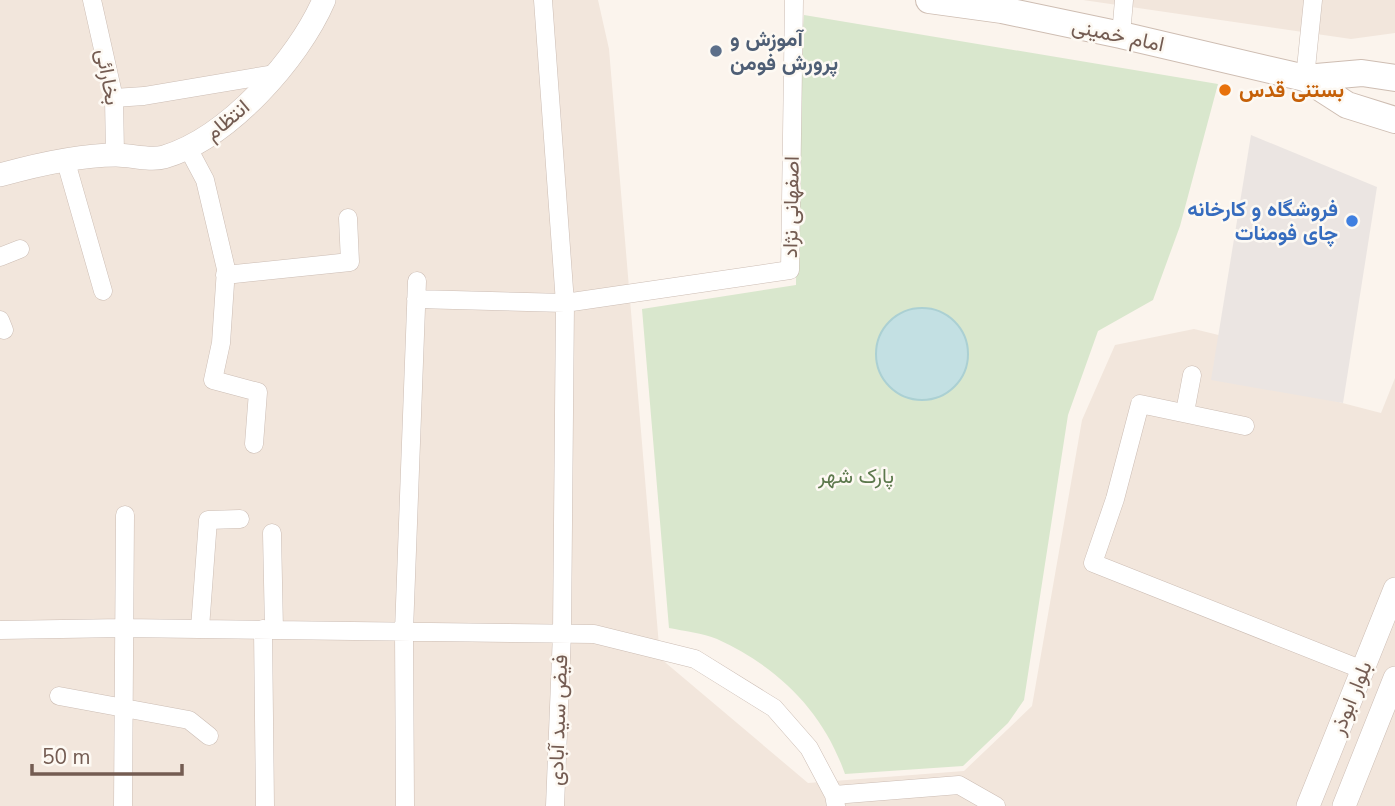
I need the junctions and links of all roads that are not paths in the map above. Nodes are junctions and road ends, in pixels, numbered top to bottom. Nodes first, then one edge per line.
1 (92, 0) edge
2 (324, 0) edge
3 (543, 0) edge
4 (794, 0) edge
5 (929, 0) edge
6 (1124, 0) edge
7 (1313, 0) edge
8 (1003, 5) edge
9 (1121, 35) junction
10 (274, 74) junction
11 (1305, 78) junction
12 (1395, 78) edge
13 (114, 98) junction
14 (1395, 120) edge
15 (188, 148) junction
16 (114, 155) junction
17 (66, 162) junction
18 (0, 175) edge
19 (348, 218) dead end
20 (20, 249) dead end
21 (0, 257) edge
22 (225, 275) junction
23 (417, 281) dead end
24 (103, 291) dead end
25 (416, 299) junction
26 (565, 303) junction
27 (1192, 375) dead end
28 (1185, 412) junction
29 (1245, 426) dead end
30 (254, 444) dead end
31 (125, 515) dead end
32 (240, 519) dead end
33 (272, 533) dead end
34 (1395, 589) edge
35 (123, 628) junction
36 (200, 628) junction
37 (0, 630) edge
38 (269, 630) junction
39 (404, 631) junction
40 (562, 633) junction
41 (1363, 670) junction
42 (1395, 678) edge
43 (59, 696) dead end
44 (123, 709) junction
45 (209, 736) dead end
46 (835, 801) edge
47 (123, 806) edge
48 (265, 806) edge
49 (405, 806) edge
50 (555, 806) edge
51 (996, 806) edge
52 (1308, 806) edge
53 (1344, 806) edge

1 - 13 street, بخارائی
2 - 10 street, انتظام
3 - 26 street
4 - 26 street, اصفهانی نژاد
5 - 8 main road, امام خمینی
6 - 9 street
7 - 11 street
8 - 9 main road, امام خمینی
9 - 11 main road, امام خمینی
10 - 13 street
10 - 15 street, انتظام
11 - 12 main road, امام خمینی
11 - 14 main road, امام خمینی
13 - 16 street, بخارائی
15 - 16 street, انتظام
15 - 22 street
16 - 17 street, انتظام
17 - 18 street, انتظام
17 - 24 street
19 - 22 street
20 - 21 street
22 - 30 street
23 - 25 street
25 - 26 street
25 - 39 street
26 - 40 street
27 - 28 street
28 - 29 street
28 - 41 street
31 - 35 street
32 - 36 street
33 - 38 street
34 - 41 street, بلوار ابوذر
35 - 36 street
35 - 37 street
35 - 44 street
36 - 38 street
38 - 39 street
38 - 48 street
39 - 40 street
39 - 49 street
40 - 46 street
40 - 50 street, فیض سید آبادی
41 - 52 street, بلوار ابوذر
42 - 53 street, بلوار ابوذر
43 - 44 street
44 - 45 street
44 - 47 street
46 - 51 street

